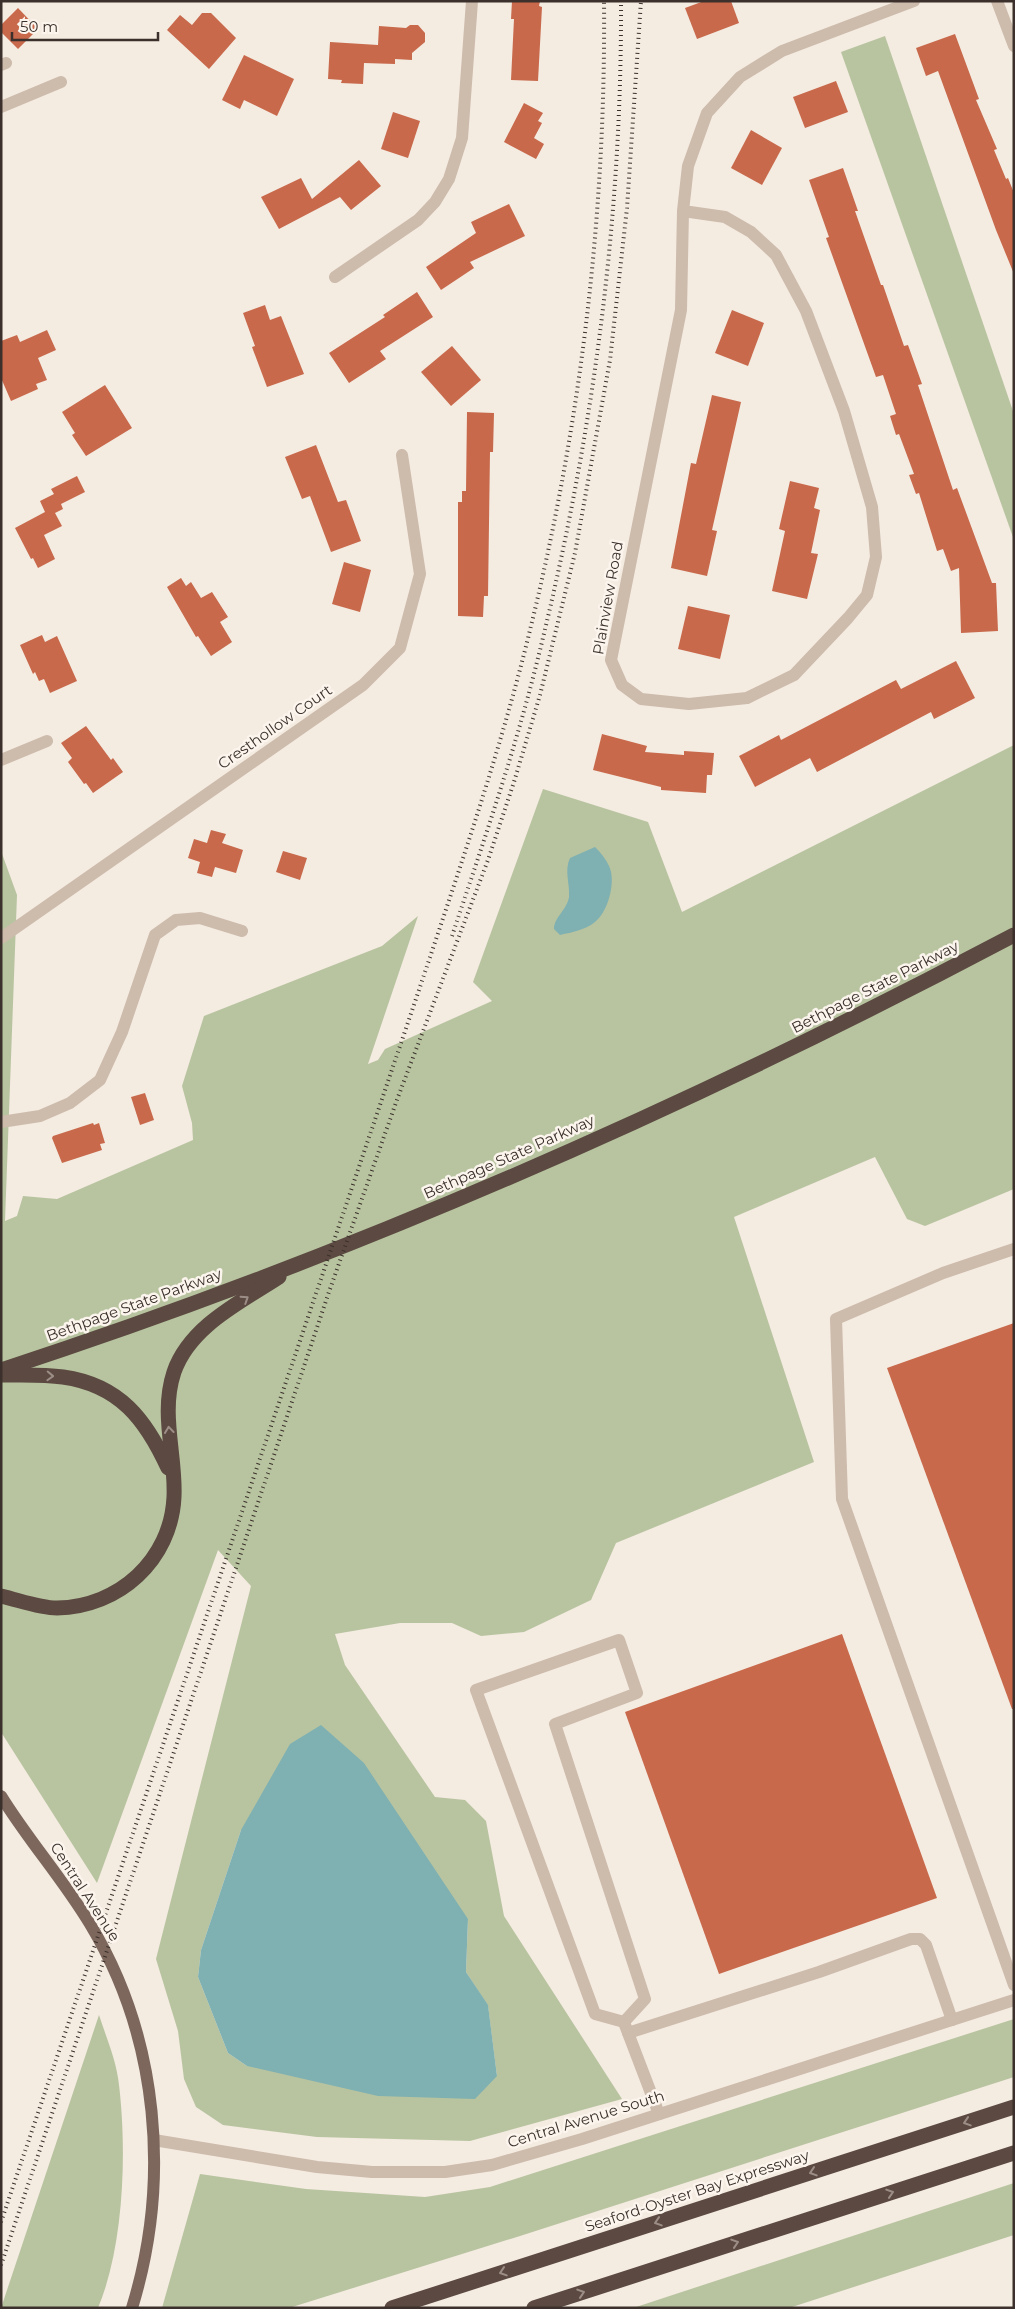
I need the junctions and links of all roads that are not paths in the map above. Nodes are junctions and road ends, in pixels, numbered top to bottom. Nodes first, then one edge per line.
1 (472, 1) edge
2 (914, 1) edge
3 (997, 1) edge
4 (1014, 46) edge
5 (61, 82) dead end
6 (1, 107) edge
7 (683, 211) junction
8 (335, 277) dead end
9 (402, 455) dead end
10 (47, 740) dead end
11 (1, 760) edge
12 (242, 932) dead end
13 (1014, 935) edge
14 (1, 938) edge
15 (1, 1122) edge
16 (1014, 1249) edge
17 (303, 1261) junction
18 (1, 1370) edge
19 (1, 1375) edge
20 (173, 1479) junction
21 (1, 1596) edge
22 (1, 1796) edge
23 (1014, 1985) edge
24 (1014, 2000) edge
25 (952, 2020) junction
26 (626, 2027) junction
27 (1014, 2107) edge
28 (659, 2114) junction
29 (154, 2140) junction
30 (1014, 2153) edge
31 (132, 2308) edge
32 (392, 2308) edge
33 (534, 2308) edge

1 - 8 street
2 - 7 street, Plainview Road
3 - 4 street
5 - 6 street
7 - 7 street, Plainview Road
9 - 14 street, Cresthollow Court
10 - 11 street
12 - 15 street
13 - 17 highway, Bethpage State Parkway
16 - 23 street
17 - 18 highway, Bethpage State Parkway
20 -> 17 highway
19 -> 20 highway
20 - 21 highway
22 - 29 main road, Central Avenue
24 - 25 street, Central Avenue South
25 - 26 street
25 - 28 street, Central Avenue South
26 - 26 street
26 - 28 street
27 -> 32 highway, Seaford-Oyster Bay Expressway
28 - 29 street, Central Avenue South
29 - 31 main road, Central Avenue
33 -> 30 highway

